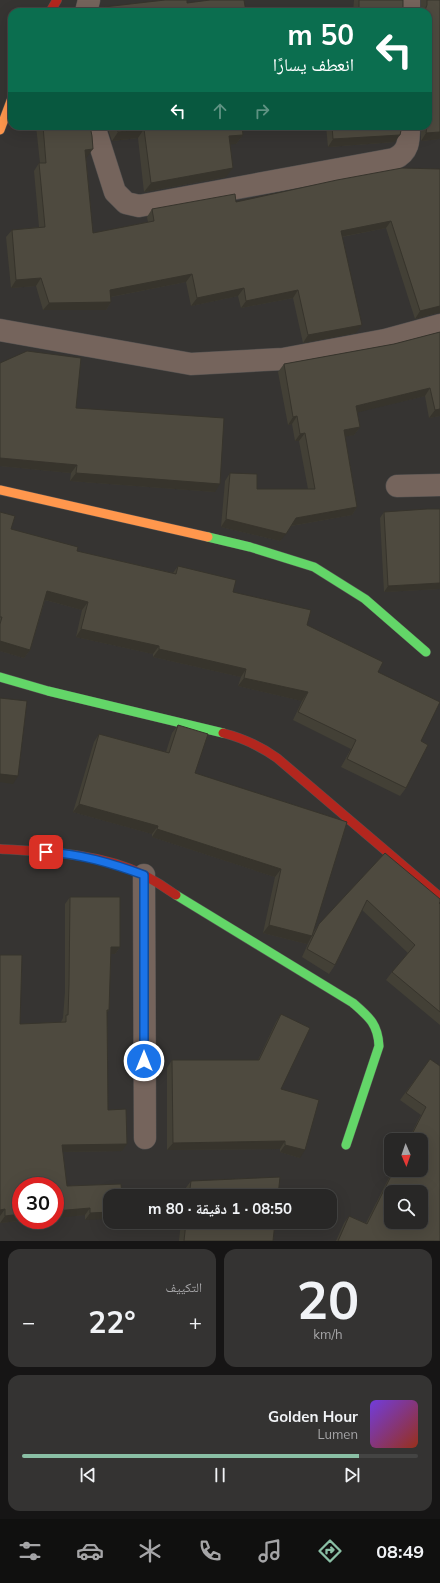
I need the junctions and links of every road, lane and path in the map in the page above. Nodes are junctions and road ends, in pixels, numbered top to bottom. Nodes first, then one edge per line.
1 (8, 109) edge
2 (0, 130) edge
3 (95, 130) edge
4 (409, 130) edge
5 (440, 325) edge
6 (0, 330) edge
7 (440, 485) edge
8 (397, 486) dead end
9 (0, 490) edge
10 (426, 652) dead end
11 (0, 677) edge
12 (0, 849) edge
13 (144, 875) junction
14 (440, 897) edge
15 (145, 1138) dead end
16 (346, 1145) dead end

1 - 2 main road
3 - 4 street
5 - 6 street
7 - 8 street
9 - 10 main road
11 - 14 main road
12 - 13 main road
13 - 15 street
13 - 16 main road

